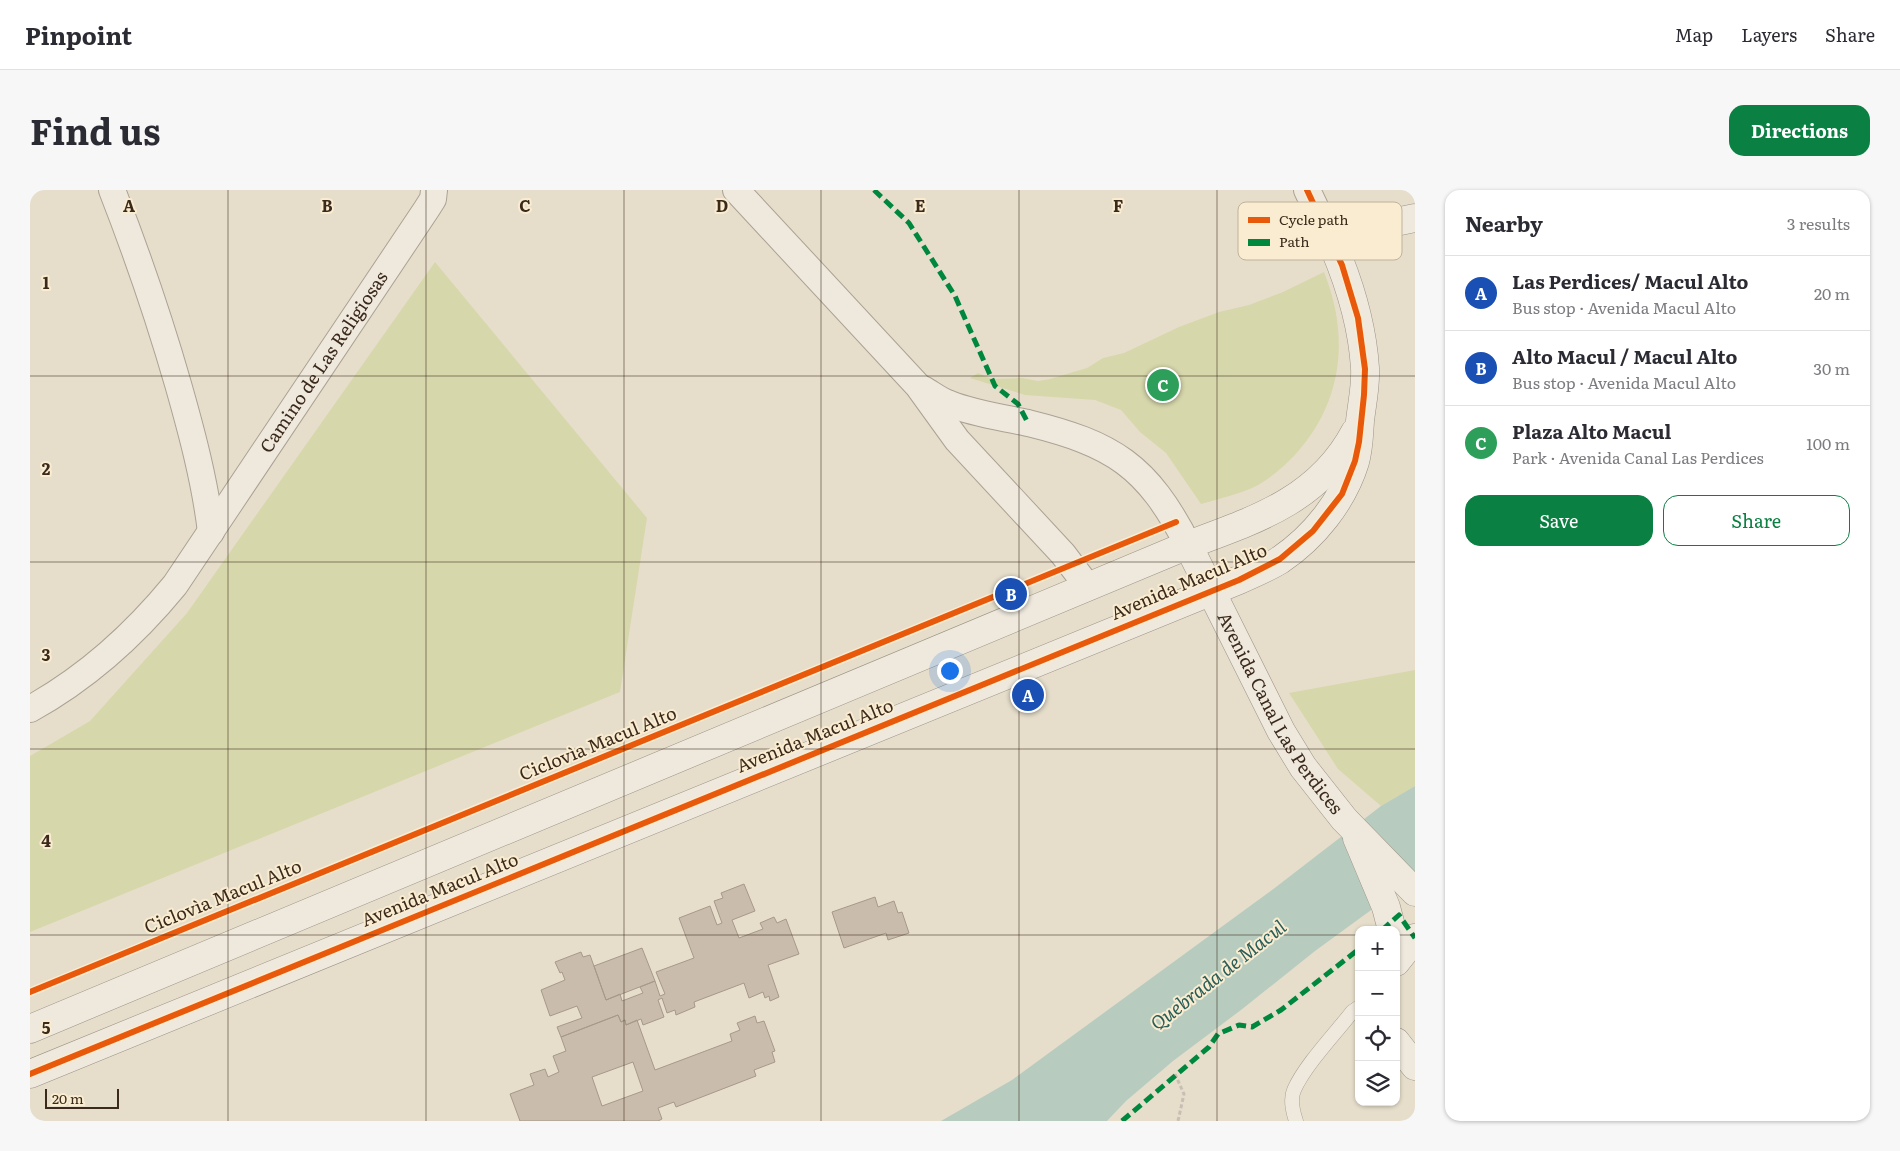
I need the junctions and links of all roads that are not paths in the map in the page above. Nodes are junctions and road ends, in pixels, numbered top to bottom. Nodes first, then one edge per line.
1 (112, 190) edge
2 (434, 190) edge
3 (736, 190) edge
4 (1307, 190) edge
5 (1313, 202) edge
6 (1415, 218) edge
7 (1402, 221) edge
8 (1340, 260) edge
9 (918, 386) junction
10 (1360, 422) junction
11 (211, 532) junction
12 (1188, 545) junction
13 (1088, 587) junction
14 (1211, 591) junction
15 (30, 709) edge
16 (1348, 823) junction
17 (1413, 890) edge
18 (1389, 918) edge
19 (1415, 938) edge
20 (1400, 954) edge
21 (1355, 1010) edge
22 (30, 1029) edge
23 (1400, 1047) edge
24 (1415, 1066) edge
25 (30, 1074) edge
26 (1296, 1121) edge

1 - 11 street
2 - 11 street, Camino de Las Religiosas
3 - 9 street, Avenida Canal Las Perdices
4 - 5 street
6 - 7 street
8 - 10 street, Avenida Macul Alto
9 - 12 street, Avenida Canal Las Perdices
9 - 13 street, Avenida Canal Las Perdices
10 - 12 street, Avenida Macul Alto
10 - 14 street, Avenida Macul Alto
11 - 15 street, Camino de Las Religiosas
12 - 13 street, Avenida Macul Alto
12 - 14 street, Avenida Canal Las Perdices
13 - 22 street, Avenida Macul Alto
14 - 16 street, Avenida Canal Las Perdices
14 - 25 street, Avenida Macul Alto
16 - 17 street, Avenida Canal Las Perdices
16 - 18 street
19 - 20 street
21 - 26 lane
23 - 24 street

